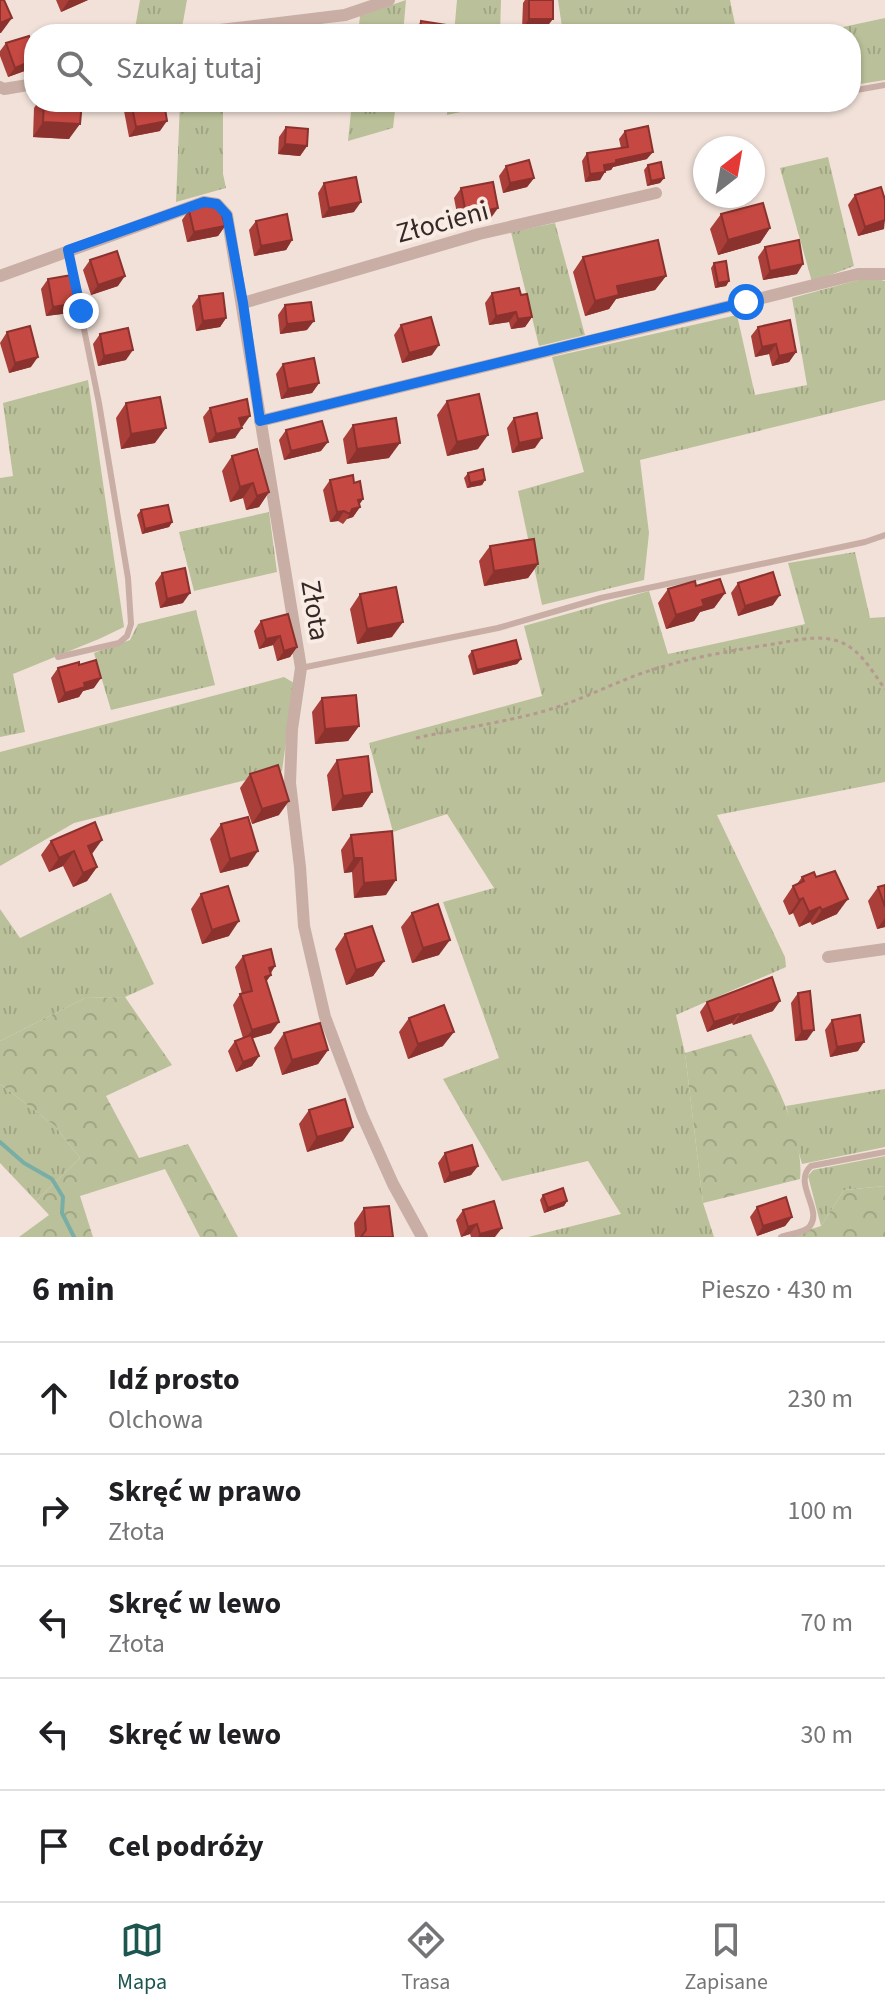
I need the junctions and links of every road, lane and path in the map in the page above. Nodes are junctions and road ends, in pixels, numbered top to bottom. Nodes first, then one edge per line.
1 (389, 0) edge
2 (270, 24) edge
3 (885, 85) edge
4 (24, 86) edge
5 (0, 87) edge
6 (861, 89) edge
7 (656, 193) dead end
8 (68, 250) junction
9 (885, 274) edge
10 (0, 276) edge
11 (243, 303) junction
12 (260, 421) junction
13 (885, 535) edge
14 (58, 657) dead end
15 (301, 668) junction
16 (885, 689) edge
17 (416, 738) dead end
18 (885, 949) edge
19 (828, 957) dead end
20 (885, 1152) edge
21 (422, 1237) edge
22 (781, 1237) edge

1 - 2 street
3 - 6 lane
4 - 5 street
7 - 11 street, Złocieni
8 - 10 street, Złota
8 - 11 street, Złota
8 - 14 lane
9 - 12 street
11 - 12 street, Złota
12 - 15 street, Złota
13 - 15 lane
15 - 21 street, Złota
16 - 17 path
18 - 19 street
20 - 22 lane

